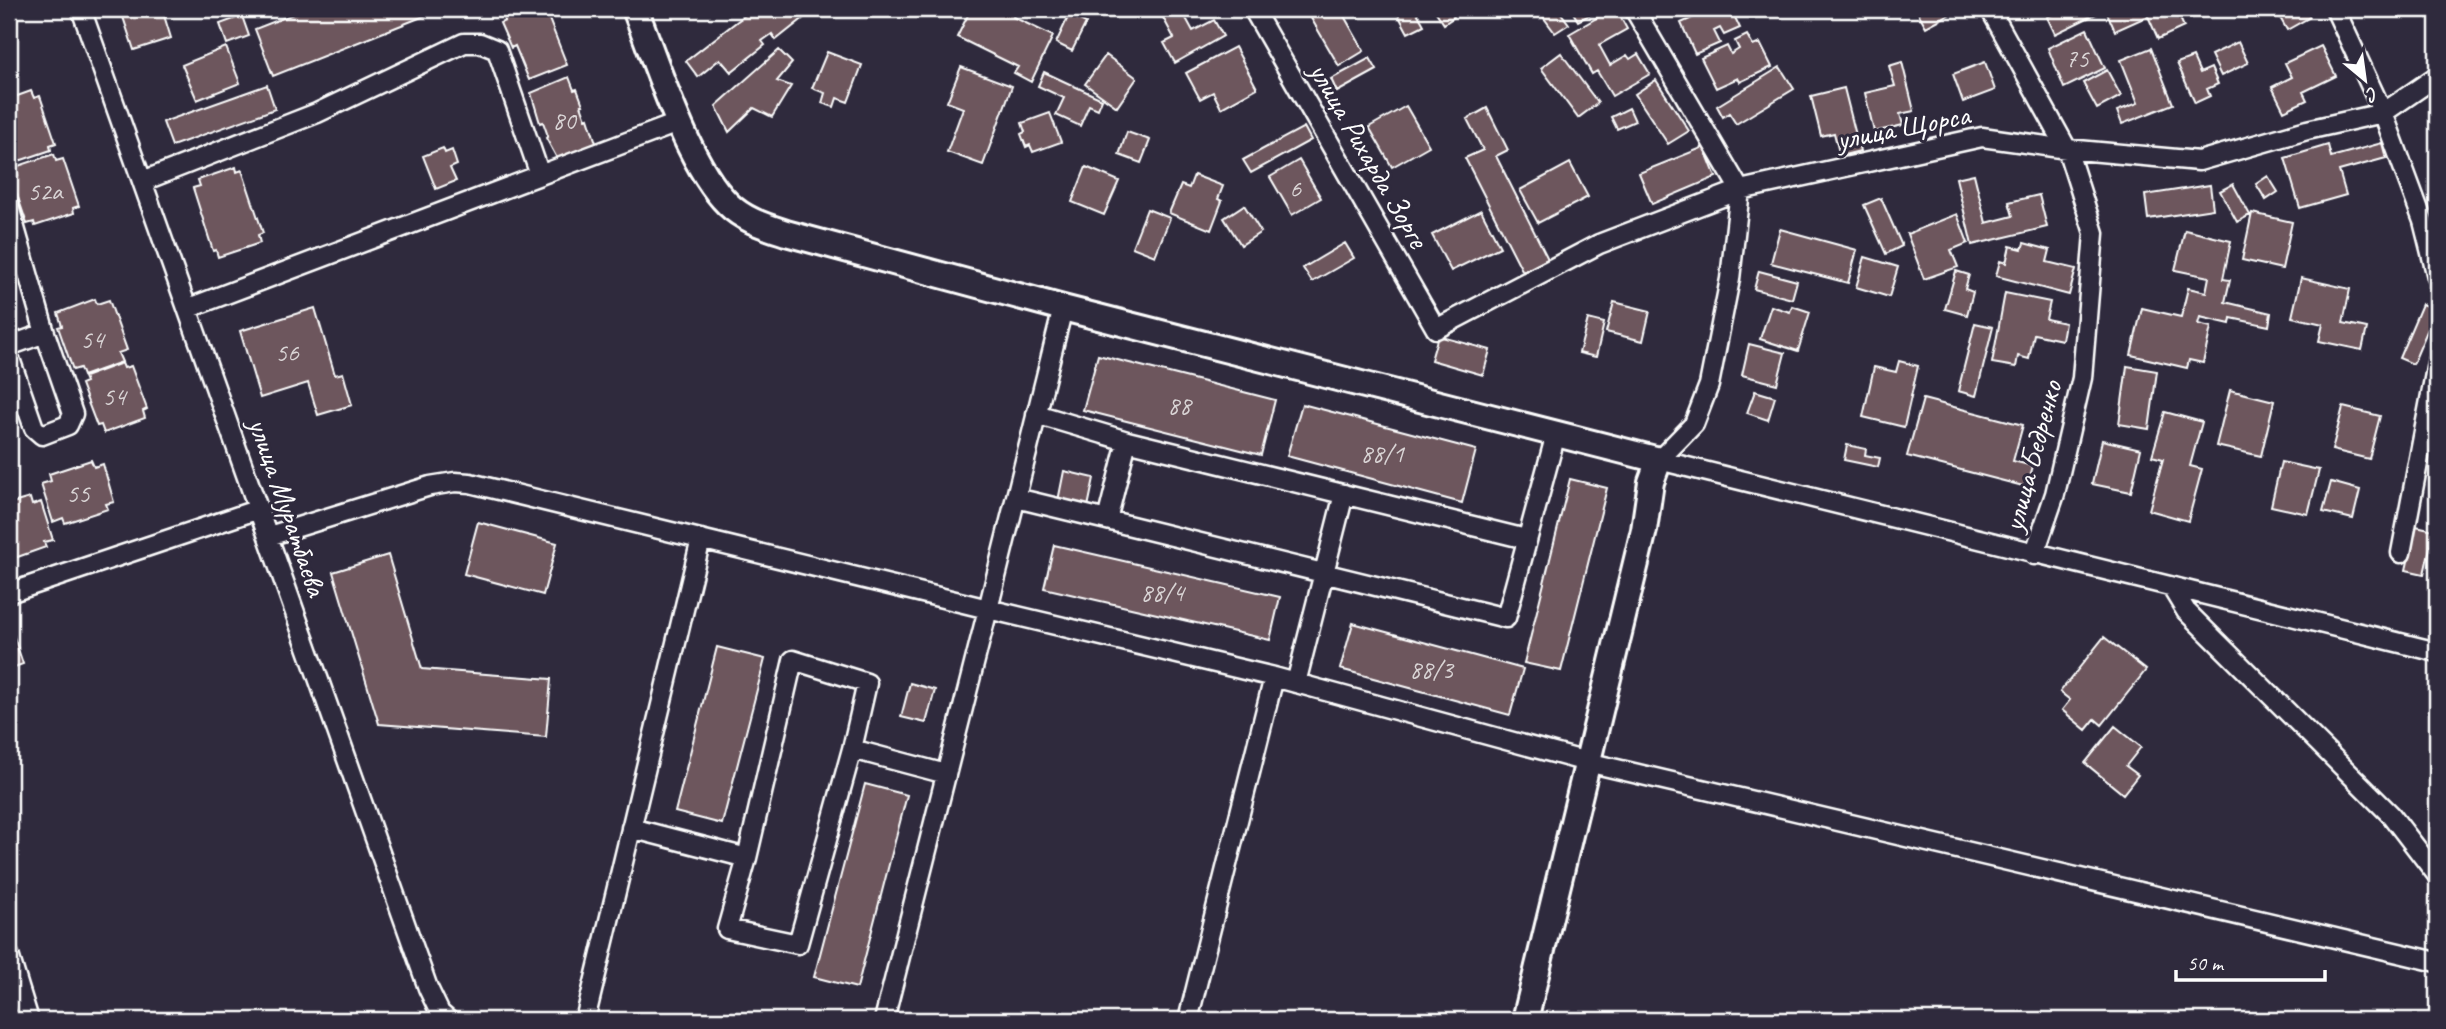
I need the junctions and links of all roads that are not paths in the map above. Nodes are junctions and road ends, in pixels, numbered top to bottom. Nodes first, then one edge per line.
1 (81, 9) edge
2 (635, 9) edge
3 (1253, 9) edge
4 (1634, 9) edge
5 (1990, 9) edge
6 (2335, 9) edge
7 (2437, 76) edge
8 (2383, 113) junction
9 (680, 122) junction
10 (2067, 149) junction
11 (540, 176) junction
12 (143, 181) junction
13 (1740, 190) junction
14 (9, 207) edge
15 (2437, 277) edge
16 (189, 308) junction
17 (1063, 308) junction
18 (1436, 329) joint
19 (46, 333) junction
20 (9, 346) edge
21 (9, 356) edge
22 (2437, 363) edge
23 (1036, 414) junction
24 (1556, 434) junction
25 (1127, 440) junction
26 (1659, 460) junction
27 (1344, 494) junction
28 (1016, 498) junction
29 (259, 509) junction
30 (1107, 520) junction
31 (269, 536) junction
32 (701, 539) junction
33 (1526, 539) junction
34 (2401, 553) dead end
35 (2034, 555) junction
36 (1324, 573) junction
37 (2172, 588) junction
38 (9, 593) edge
39 (988, 609) junction
40 (2437, 652) edge
41 (1274, 677) junction
42 (1296, 683) junction
43 (852, 749) junction
44 (1587, 762) junction
45 (946, 774) junction
46 (631, 828) junction
47 (747, 858) junction
48 (2437, 875) edge
49 (9, 955) edge
50 (2437, 962) edge
51 (12, 977) edge
52 (29, 1020) edge
53 (448, 1020) edge
54 (584, 1020) edge
55 (884, 1020) edge
56 (1188, 1020) edge
57 (1525, 1020) edge

1 - 12 street, улица Муратбаева
2 - 9 street
3 - 18 street, улица Рихарда Зорге
4 - 13 street
5 - 10 street, улица Бедренко
6 - 8 street
7 - 8 street, улица Щорса
8 - 10 street, улица Щорса
8 - 15 street
9 - 11 street
9 - 17 street
10 - 13 street, улица Щорса
10 - 35 street, улица Бедренко
11 - 12 street
11 - 16 street
12 - 16 street, улица Муратбаева
13 - 18 street, улица Щорса
13 - 26 street
14 - 19 street
16 - 29 street, улица Муратбаева
17 - 23 street
17 - 24 street
19 - 20 street
19 - 21 street
22 - 34 street
23 - 25 street
23 - 28 street
24 - 26 street
24 - 33 street
25 - 27 street
25 - 30 street
26 - 35 street, улица Бедренко
26 - 44 street
27 - 33 street
27 - 36 street
28 - 30 street
28 - 39 street
29 - 31 street, улица Муратбаева
29 - 38 street
30 - 36 street
31 - 32 street
31 - 53 street, улица Муратбаева
32 - 39 street
32 - 46 street
33 - 36 street
35 - 37 street
36 - 42 street
37 - 40 street
37 - 48 street
39 - 41 street
39 - 45 street
41 - 42 street
41 - 56 street
42 - 44 street
43 - 45 street
43 - 47 street
43 - 47 street
44 - 50 street
44 - 57 street
45 - 55 street
46 - 47 street
46 - 54 street
49 - 51 street
51 - 52 street

